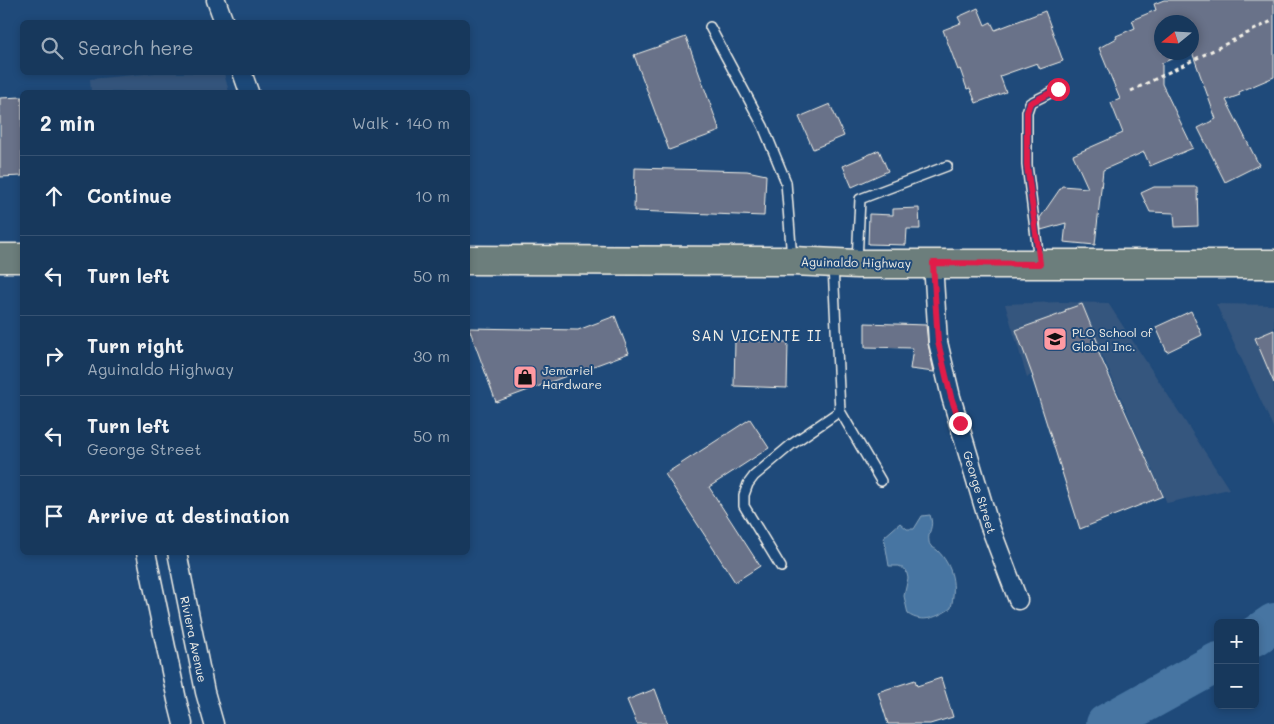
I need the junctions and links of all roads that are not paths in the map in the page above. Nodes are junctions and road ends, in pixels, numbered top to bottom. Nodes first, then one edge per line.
1 (216, 0) edge
2 (223, 20) edge
3 (710, 27) dead end
4 (243, 75) edge
5 (1058, 89) dead end
6 (248, 90) edge
7 (947, 166) dead end
8 (0, 258) edge
9 (20, 258) edge
10 (470, 260) edge
11 (793, 262) junction
12 (933, 263) junction
13 (845, 264) junction
14 (1040, 264) junction
15 (1274, 264) edge
16 (840, 411) junction
17 (881, 481) dead end
18 (147, 555) edge
19 (178, 555) edge
20 (781, 567) dead end
21 (1018, 600) dead end
22 (183, 724) edge
23 (214, 724) edge

1 - 2 street
3 - 11 lane
4 - 6 street
5 - 14 lane
7 - 13 lane
8 - 9 main road
10 - 11 main road, Aguinaldo Highway
11 - 13 main road, Aguinaldo Highway
12 - 13 main road, Aguinaldo Highway
12 - 14 main road, Aguinaldo Highway
12 - 21 street, George Street
13 - 16 lane
14 - 15 main road, Aguinaldo Highway
16 - 17 lane
16 - 20 lane
18 - 22 street
19 - 23 street, Riviera Avenue

